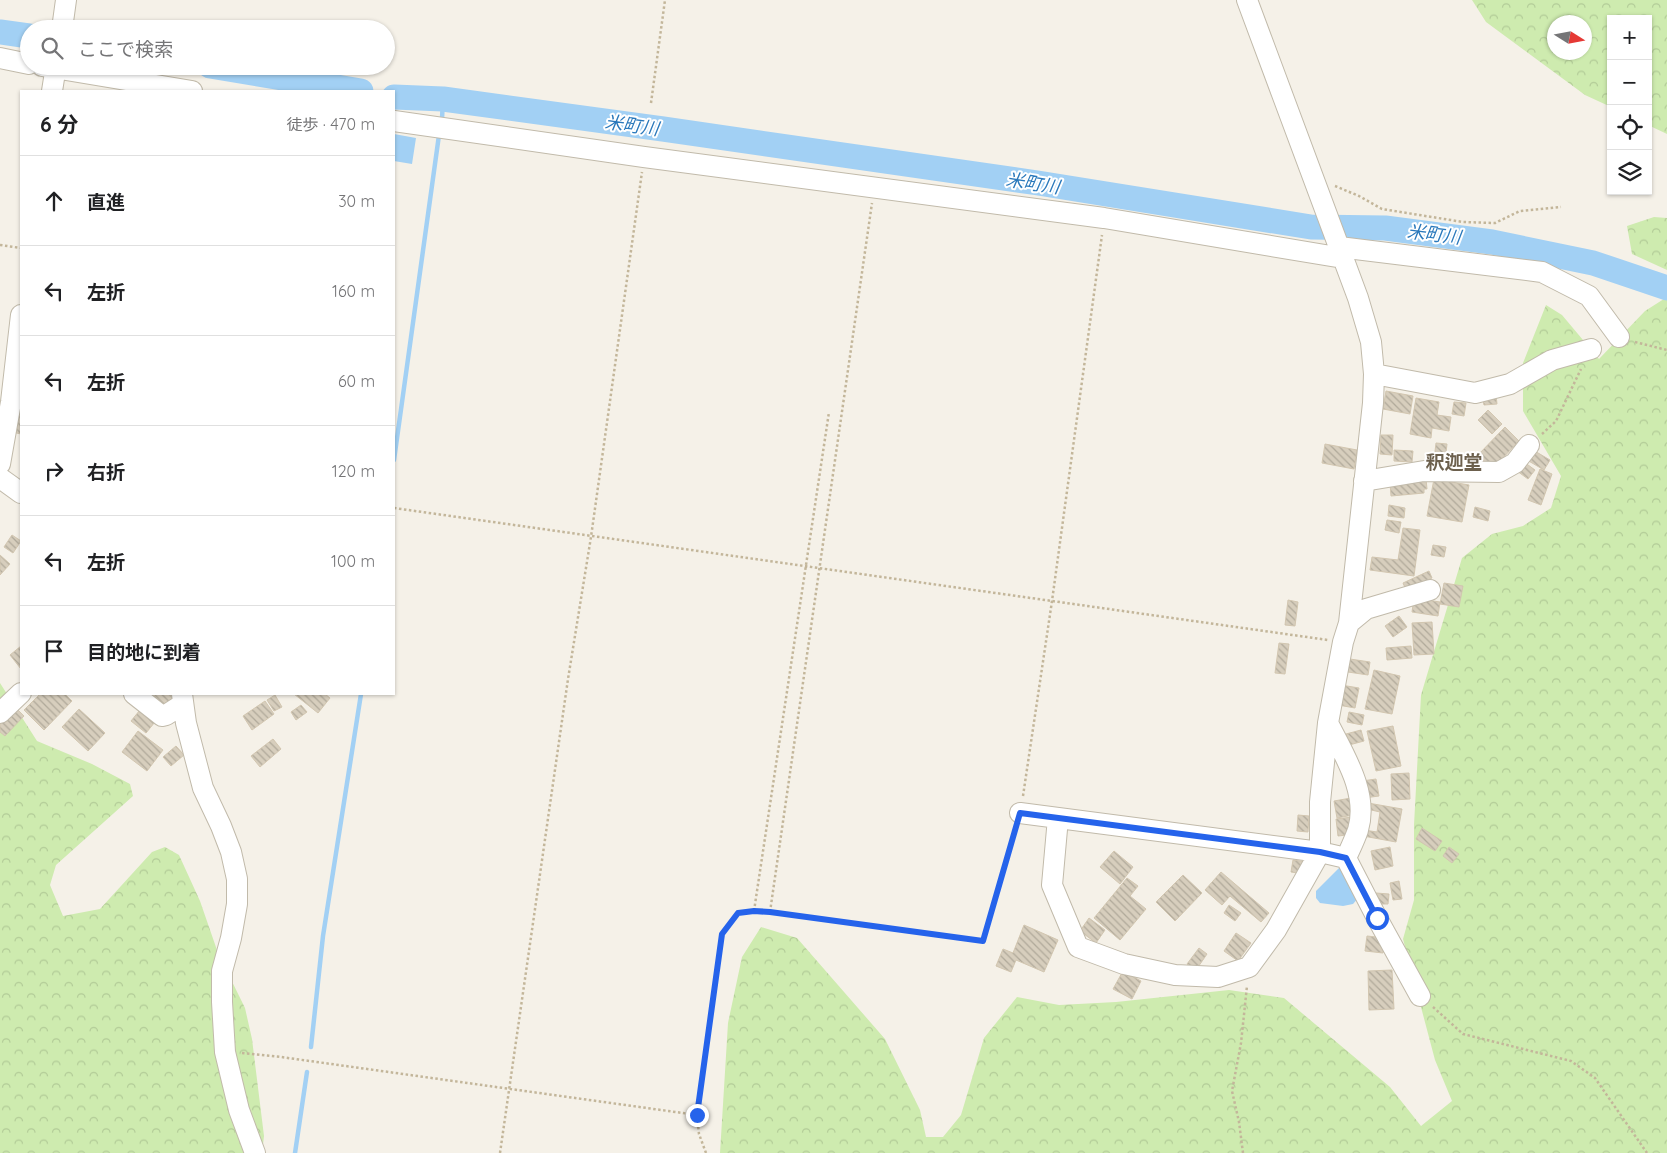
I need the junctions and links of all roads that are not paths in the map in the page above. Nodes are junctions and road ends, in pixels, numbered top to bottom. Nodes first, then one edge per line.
1 (66, 0) edge
2 (1247, 0) edge
3 (63, 20) edge
4 (0, 58) edge
5 (20, 62) edge
6 (51, 75) edge
7 (98, 75) edge
8 (52, 90) edge
9 (186, 90) edge
10 (395, 121) edge
11 (1340, 249) junction
12 (20, 324) edge
13 (1619, 337) road end
14 (1591, 349) road end
15 (1374, 374) junction
16 (1530, 445) road end
17 (0, 464) edge
18 (0, 478) edge
19 (1364, 481) junction
20 (20, 492) edge
21 (1430, 590) dead end
22 (1349, 623) junction
23 (20, 694) edge
24 (135, 695) edge
25 (182, 699) edge
26 (0, 713) edge
27 (1328, 723) junction
28 (1020, 813) road end
29 (1058, 818) junction
30 (1320, 852) junction
31 (1346, 858) junction
32 (1420, 996) road end
33 (255, 1153) edge

1 - 3 street
2 - 11 street
4 - 5 street
6 - 8 street
7 - 9 street
10 - 11 street
11 - 13 street
11 - 15 street
12 - 17 street
14 - 15 street
15 - 19 street
16 - 19 street
18 - 20 street
19 - 22 street
21 - 22 street
22 - 27 street
23 - 26 street
24 - 25 street
25 - 33 street
27 - 30 street
27 - 31 street
28 - 29 street
29 - 30 street
29 - 30 street
30 - 31 street
31 - 32 street

